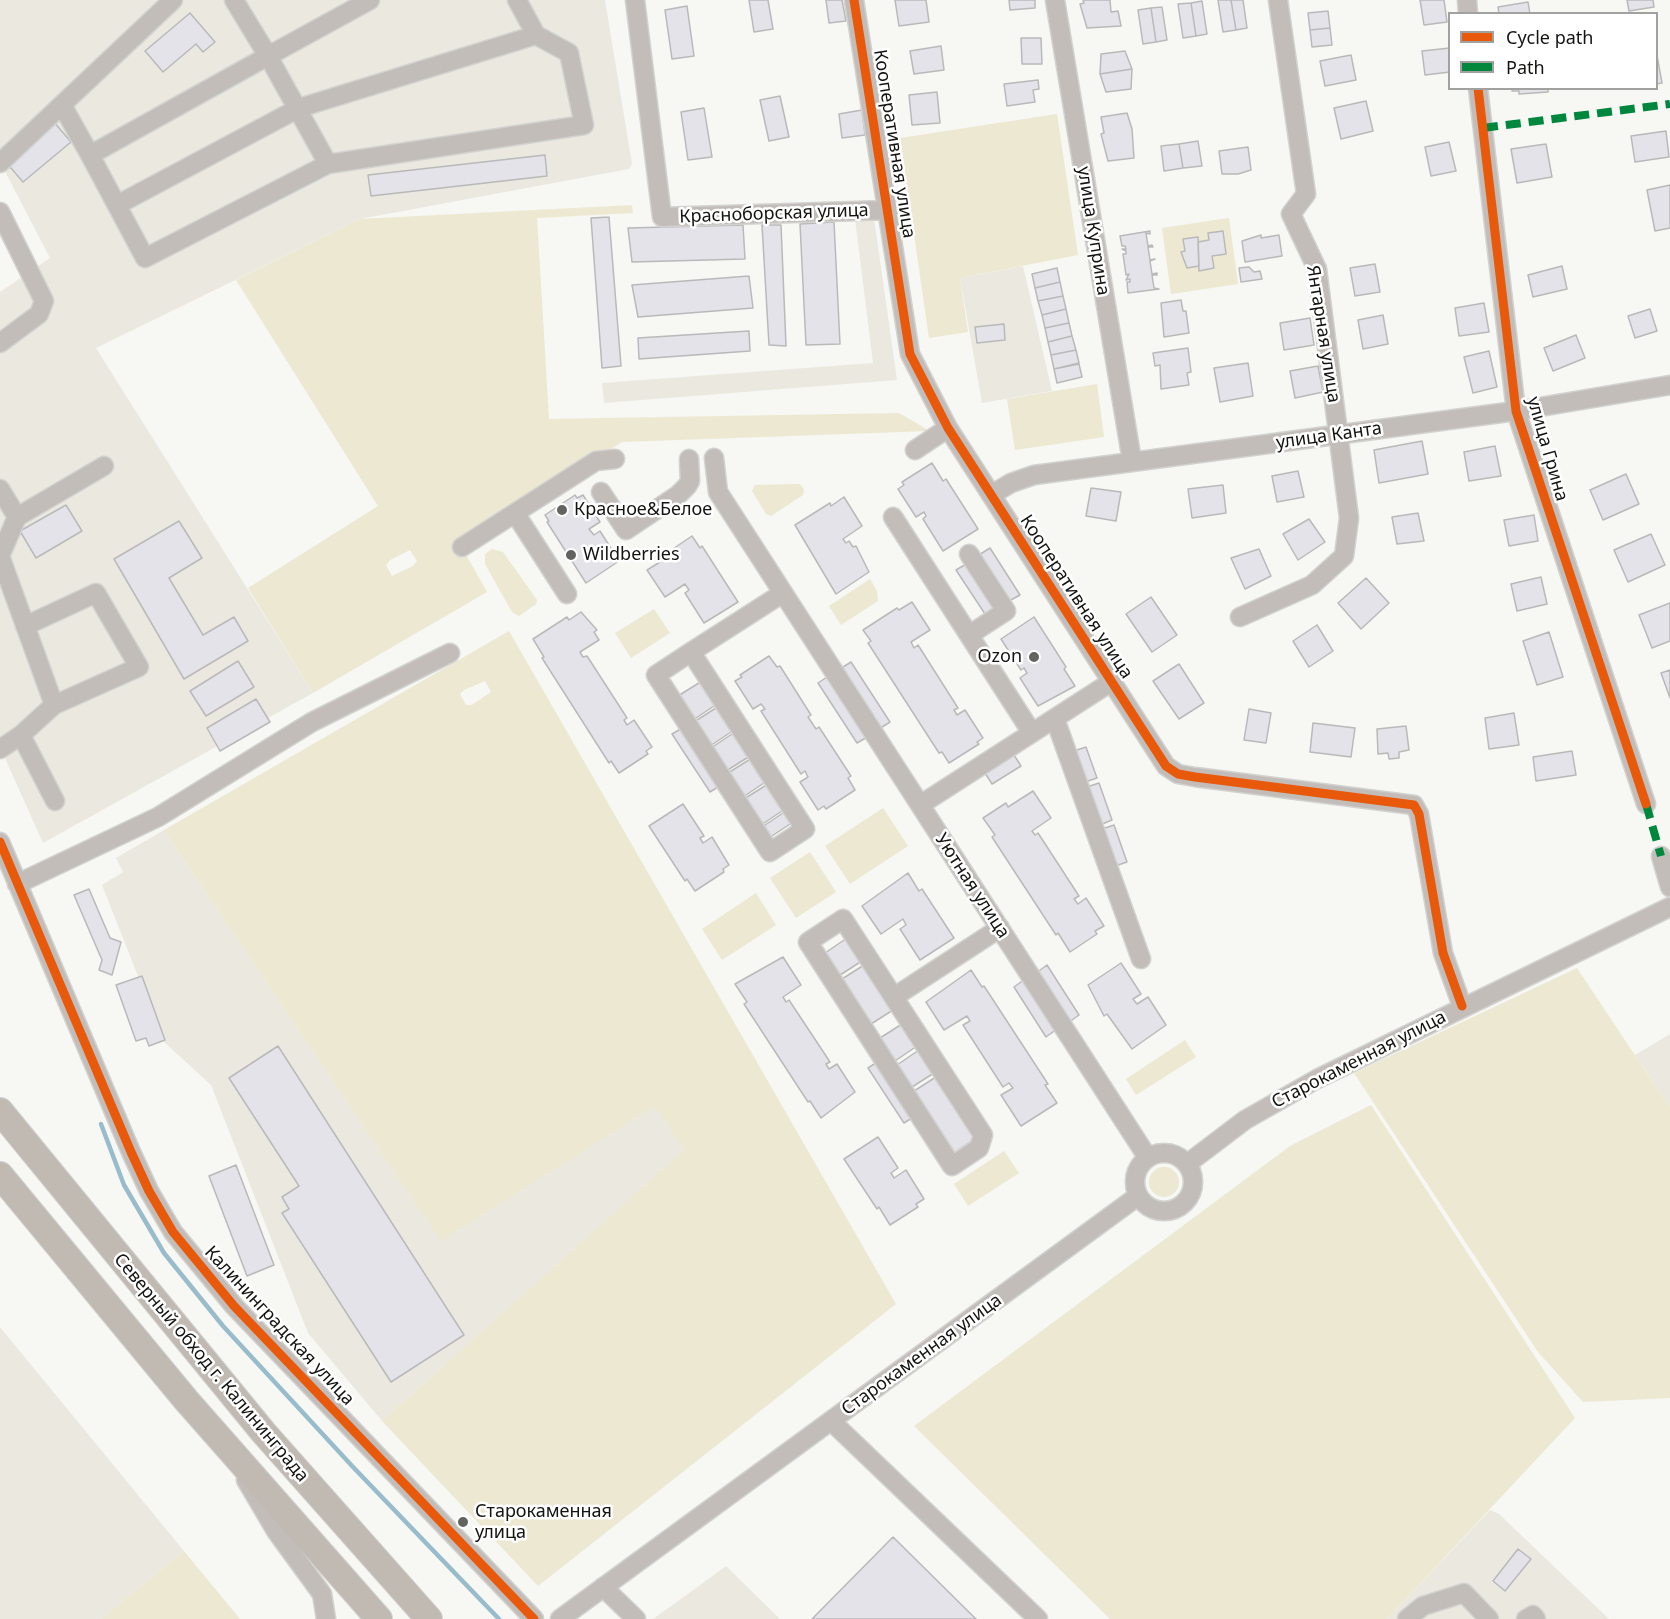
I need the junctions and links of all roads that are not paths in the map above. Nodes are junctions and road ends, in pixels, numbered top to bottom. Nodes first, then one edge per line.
1 (173, 0) edge
2 (234, 0) edge
3 (370, 0) edge
4 (517, 0) edge
5 (635, 0) edge
6 (854, 0) edge
7 (1055, 0) edge
8 (1278, 0) edge
9 (536, 35) junction
10 (268, 56) junction
11 (1478, 90) edge
12 (62, 105) junction
13 (299, 108) junction
14 (90, 154) junction
15 (0, 163) edge
16 (328, 164) junction
17 (117, 205) junction
18 (889, 210) junction
19 (0, 212) edge
20 (0, 343) edge
21 (1670, 386) edge
22 (1516, 411) junction
23 (948, 428) junction
24 (1339, 435) junction
25 (915, 450) dead end
26 (714, 458) dead end
27 (615, 459) dead end
28 (689, 459) dead end
29 (1132, 461) junction
30 (104, 466) dead end
31 (0, 489) edge
32 (601, 492) dead end
33 (991, 495) junction
34 (515, 513) junction
35 (17, 517) junction
36 (893, 517) dead end
37 (462, 547) dead end
38 (969, 554) dead end
39 (783, 593) junction
40 (567, 594) dead end
41 (1240, 617) dead end
42 (25, 626) junction
43 (969, 635) junction
44 (691, 652) junction
45 (450, 653) dead end
46 (1112, 682) junction
47 (54, 705) junction
48 (1055, 719) junction
49 (1032, 733) junction
50 (21, 735) junction
51 (0, 749) edge
52 (54, 801) dead end
53 (1646, 804) dead end
54 (920, 805) junction
55 (0, 842) edge
56 (1661, 856) dead end
57 (4, 863) edge
58 (17, 884) junction
59 (1670, 887) edge
60 (1670, 907) edge
61 (1000, 928) junction
62 (1141, 959) dead end
63 (894, 997) junction
64 (1462, 1006) junction
65 (0, 1111) edge
66 (1148, 1158) junction
67 (1187, 1164) junction
68 (0, 1175) edge
69 (1138, 1197) junction
70 (831, 1421) junction
71 (235, 1456) junction
72 (603, 1587) junction
73 (326, 1619) edge
74 (379, 1619) edge
75 (429, 1619) edge
76 (534, 1619) edge
77 (560, 1619) edge
78 (636, 1619) edge
79 (1038, 1619) edge
80 (1407, 1619) edge
81 (1489, 1619) edge
82 (1526, 1619) edge
83 (1536, 1619) edge

1 - 12 street
2 - 10 street
3 - 10 street
4 - 9 street
5 - 18 street, Красноборская улица
6 - 18 street, Кооперативная улица
7 - 29 street, улица Куприна
8 - 24 street, Янтарная улица
9 - 13 street
9 - 16 street
10 - 13 street
10 - 14 street
11 - 22 street, улица Грина
12 - 14 street
12 - 15 street
13 - 16 street
13 - 17 street
14 - 17 street
16 - 17 street
18 - 23 street, Кооперативная улица
19 - 20 street
21 - 22 street, улица Канта
22 - 24 street, улица Канта
22 - 53 street, улица Грина
23 - 25 street
23 - 33 street, Кооперативная улица
24 - 29 street, улица Канта
24 - 41 street, Янтарная улица
26 - 39 street, Уютная улица
27 - 34 street
28 - 32 street
29 - 33 street, улица Канта
30 - 35 street
31 - 35 street
33 - 46 street, Кооперативная улица
34 - 37 street
34 - 40 street
35 - 42 street
36 - 43 street
38 - 43 street
39 - 44 street
39 - 54 street, Уютная улица
42 - 47 street
42 - 47 street
43 - 49 street
44 - 44 street
45 - 58 street
46 - 48 street
46 - 64 street, Кооперативная улица
47 - 50 street
48 - 49 street
48 - 62 street
49 - 54 street
50 - 51 street
50 - 52 street
54 - 61 street, Уютная улица
55 - 57 street, Калининградская улица
56 - 59 street
57 - 58 street, Калининградская улица
58 - 76 street, Калининградская улица
60 - 64 street, Старокаменная улица
61 - 63 street
61 - 66 street, Уютная улица
63 - 63 street
64 - 67 street, Старокаменная улица
65 - 75 highway, Северный обход г. Калининграда
66 - 67 street
66 - 69 street
67 - 69 street
68 - 71 highway, Северный обход г. Калининграда
69 - 70 street, Старокаменная улица
70 - 72 street, Старокаменная улица
70 - 79 street
71 - 73 street
71 - 74 highway, Северный обход г. Калининграда
72 - 77 street, Старокаменная улица
72 - 78 street
80 - 81 street
82 - 83 street

